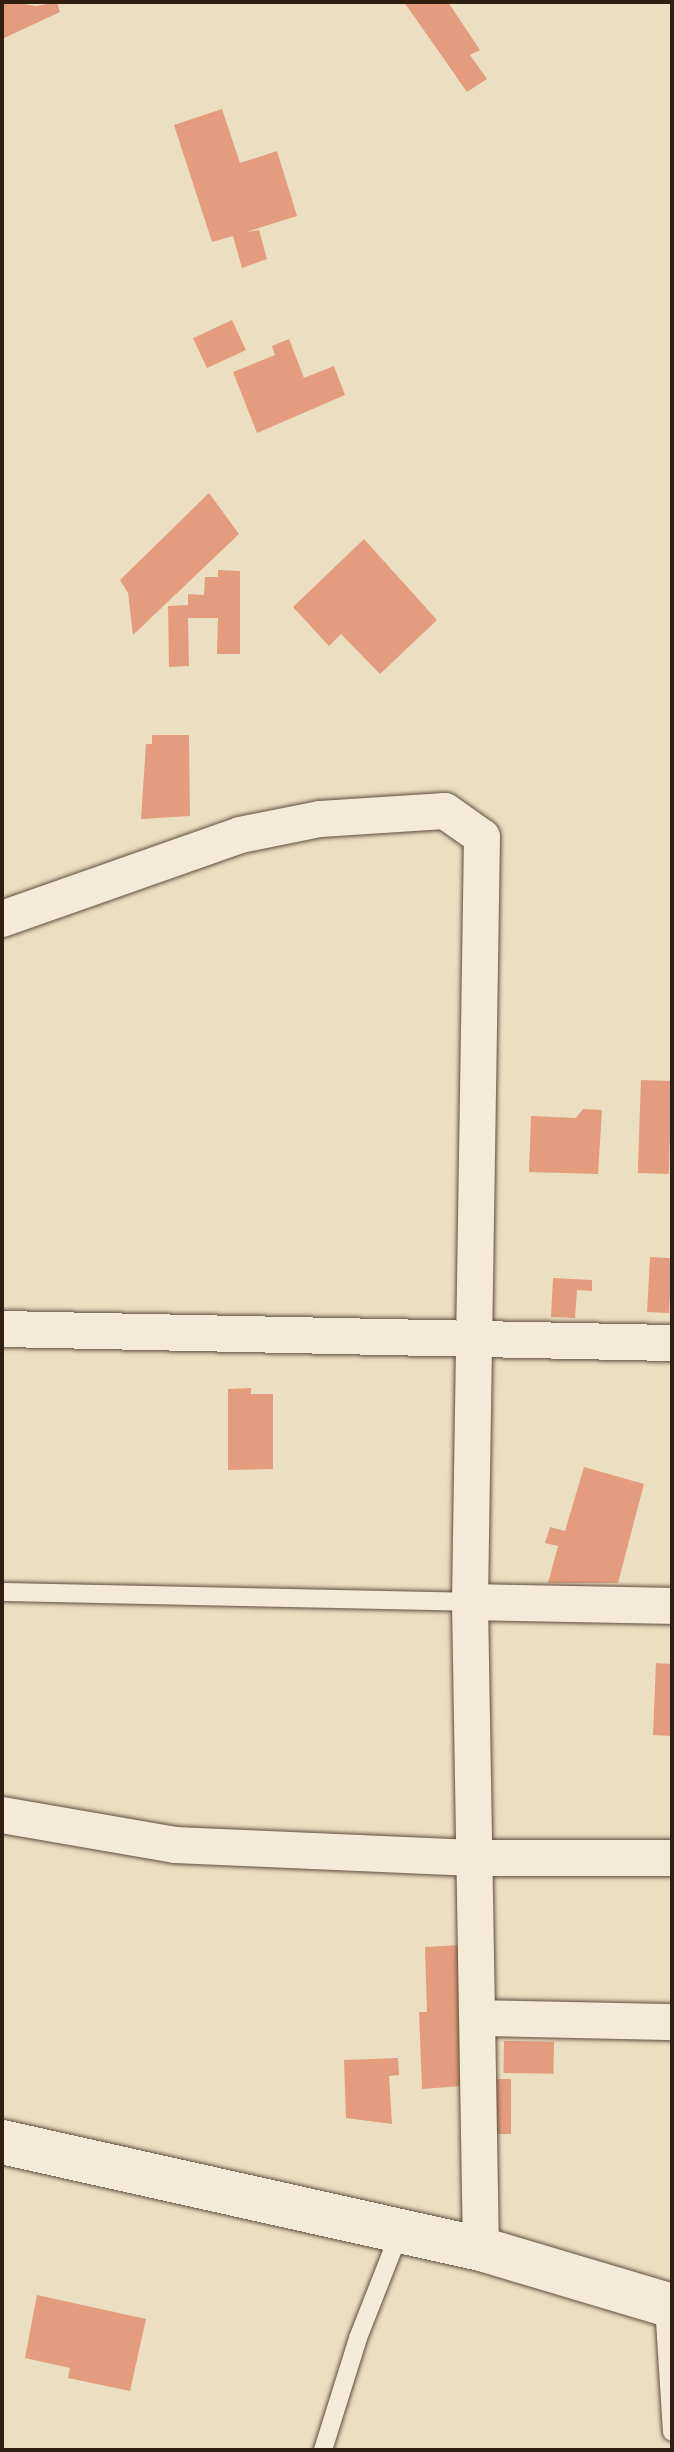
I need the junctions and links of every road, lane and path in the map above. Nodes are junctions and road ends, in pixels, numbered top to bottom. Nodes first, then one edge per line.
1 (2, 919) edge
2 (2, 1329) edge
3 (471, 1343) junction
4 (672, 1343) edge
5 (2, 1592) edge
6 (470, 1602) junction
7 (672, 1606) edge
8 (2, 1815) edge
9 (474, 1858) junction
10 (672, 1858) edge
11 (480, 2018) junction
12 (672, 2022) edge
13 (2, 2142) edge
14 (399, 2234) junction
15 (481, 2249) junction
16 (668, 2305) edge
17 (672, 2432) edge
18 (323, 2450) edge

1 - 3 street
2 - 3 street
3 - 4 street
3 - 6 street
5 - 6 lane
6 - 7 street
6 - 9 street
8 - 9 street
9 - 10 street
9 - 11 street
11 - 12 street
11 - 15 street
13 - 14 main road
14 - 15 main road
14 - 18 lane
15 - 16 main road
16 - 17 lane

